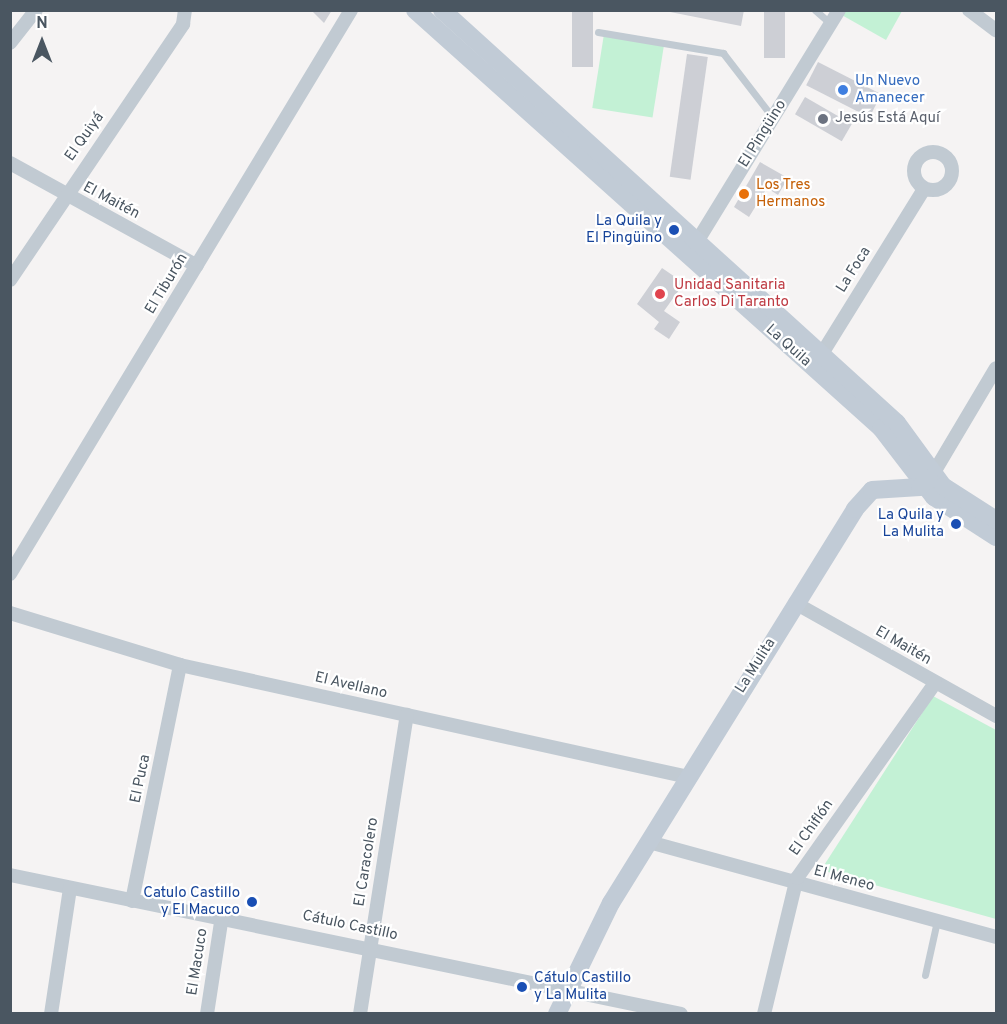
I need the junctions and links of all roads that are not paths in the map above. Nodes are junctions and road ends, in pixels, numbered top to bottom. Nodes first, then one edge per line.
1 (36, 10) edge
2 (351, 10) edge
3 (415, 10) edge
4 (442, 10) edge
5 (816, 10) edge
6 (839, 10) edge
7 (969, 10) edge
8 (185, 12) edge
9 (831, 24) junction
10 (996, 30) edge
11 (598, 32) dead end
12 (10, 43) edge
13 (773, 118) junction
14 (10, 163) edge
15 (924, 189) dead end
16 (65, 195) junction
17 (698, 240) junction
18 (688, 258) junction
19 (197, 266) junction
20 (10, 280) edge
21 (817, 361) junction
22 (996, 368) edge
23 (928, 479) junction
24 (996, 520) edge
25 (996, 537) edge
26 (10, 574) edge
27 (795, 603) junction
28 (10, 613) edge
29 (180, 665) junction
30 (935, 683) junction
31 (406, 715) junction
32 (996, 716) edge
33 (688, 777) junction
34 (649, 842) junction
35 (10, 875) edge
36 (796, 884) junction
37 (70, 888) junction
38 (132, 901) junction
39 (222, 916) junction
40 (937, 921) junction
41 (996, 937) edge
42 (370, 947) junction
43 (924, 975) dead end
44 (568, 990) junction
45 (51, 1014) edge
46 (207, 1014) edge
47 (360, 1014) edge
48 (557, 1014) edge
49 (681, 1014) edge
50 (764, 1014) edge

1 - 12 street
2 - 19 street, El Tiburón
3 - 18 main road, La Quila
4 - 17 main road, La Quila
5 - 9 lane
6 - 9 street, El Pingüino
7 - 10 street
8 - 16 street, El Quiyá
9 - 13 street, El Pingüino
11 - 13 lane
13 - 17 street, El Pingüino
14 - 16 street, El Maitén
15 - 21 street, La Foca
16 - 19 street, El Maitén
16 - 20 street, El Quiyá
17 - 18 main road, El Pingüino
17 - 21 main road, La Quila
18 - 21 main road, La Quila
19 - 26 street, El Tiburón
21 - 23 main road, La Quila
22 - 23 street
23 - 24 main road, La Quila
23 - 25 main road, La Quila
23 - 27 main road, La Mulita
27 - 30 street, El Maitén
27 - 33 main road, La Mulita
28 - 29 street, El Avellano
29 - 31 street, El Avellano
29 - 38 street, El Puca
30 - 32 street, El Maitén
30 - 36 street, El Chiflón
31 - 33 street, El Avellano
31 - 42 street, El Caracolero
33 - 34 main road, La Mulita
34 - 36 street, El Meneo
34 - 44 main road, La Mulita
35 - 37 street, Cátulo Castillo
36 - 40 street, El Meneo
36 - 50 street, El Chiflón
37 - 38 street, Cátulo Castillo
37 - 45 street
38 - 39 street, Cátulo Castillo
39 - 42 street, Cátulo Castillo
39 - 46 street, El Macuco
40 - 41 street, El Meneo
40 - 43 lane
42 - 44 street, Cátulo Castillo
42 - 47 street, El Caracolero
44 - 48 main road, La Mulita
44 - 49 street, Cátulo Castillo

